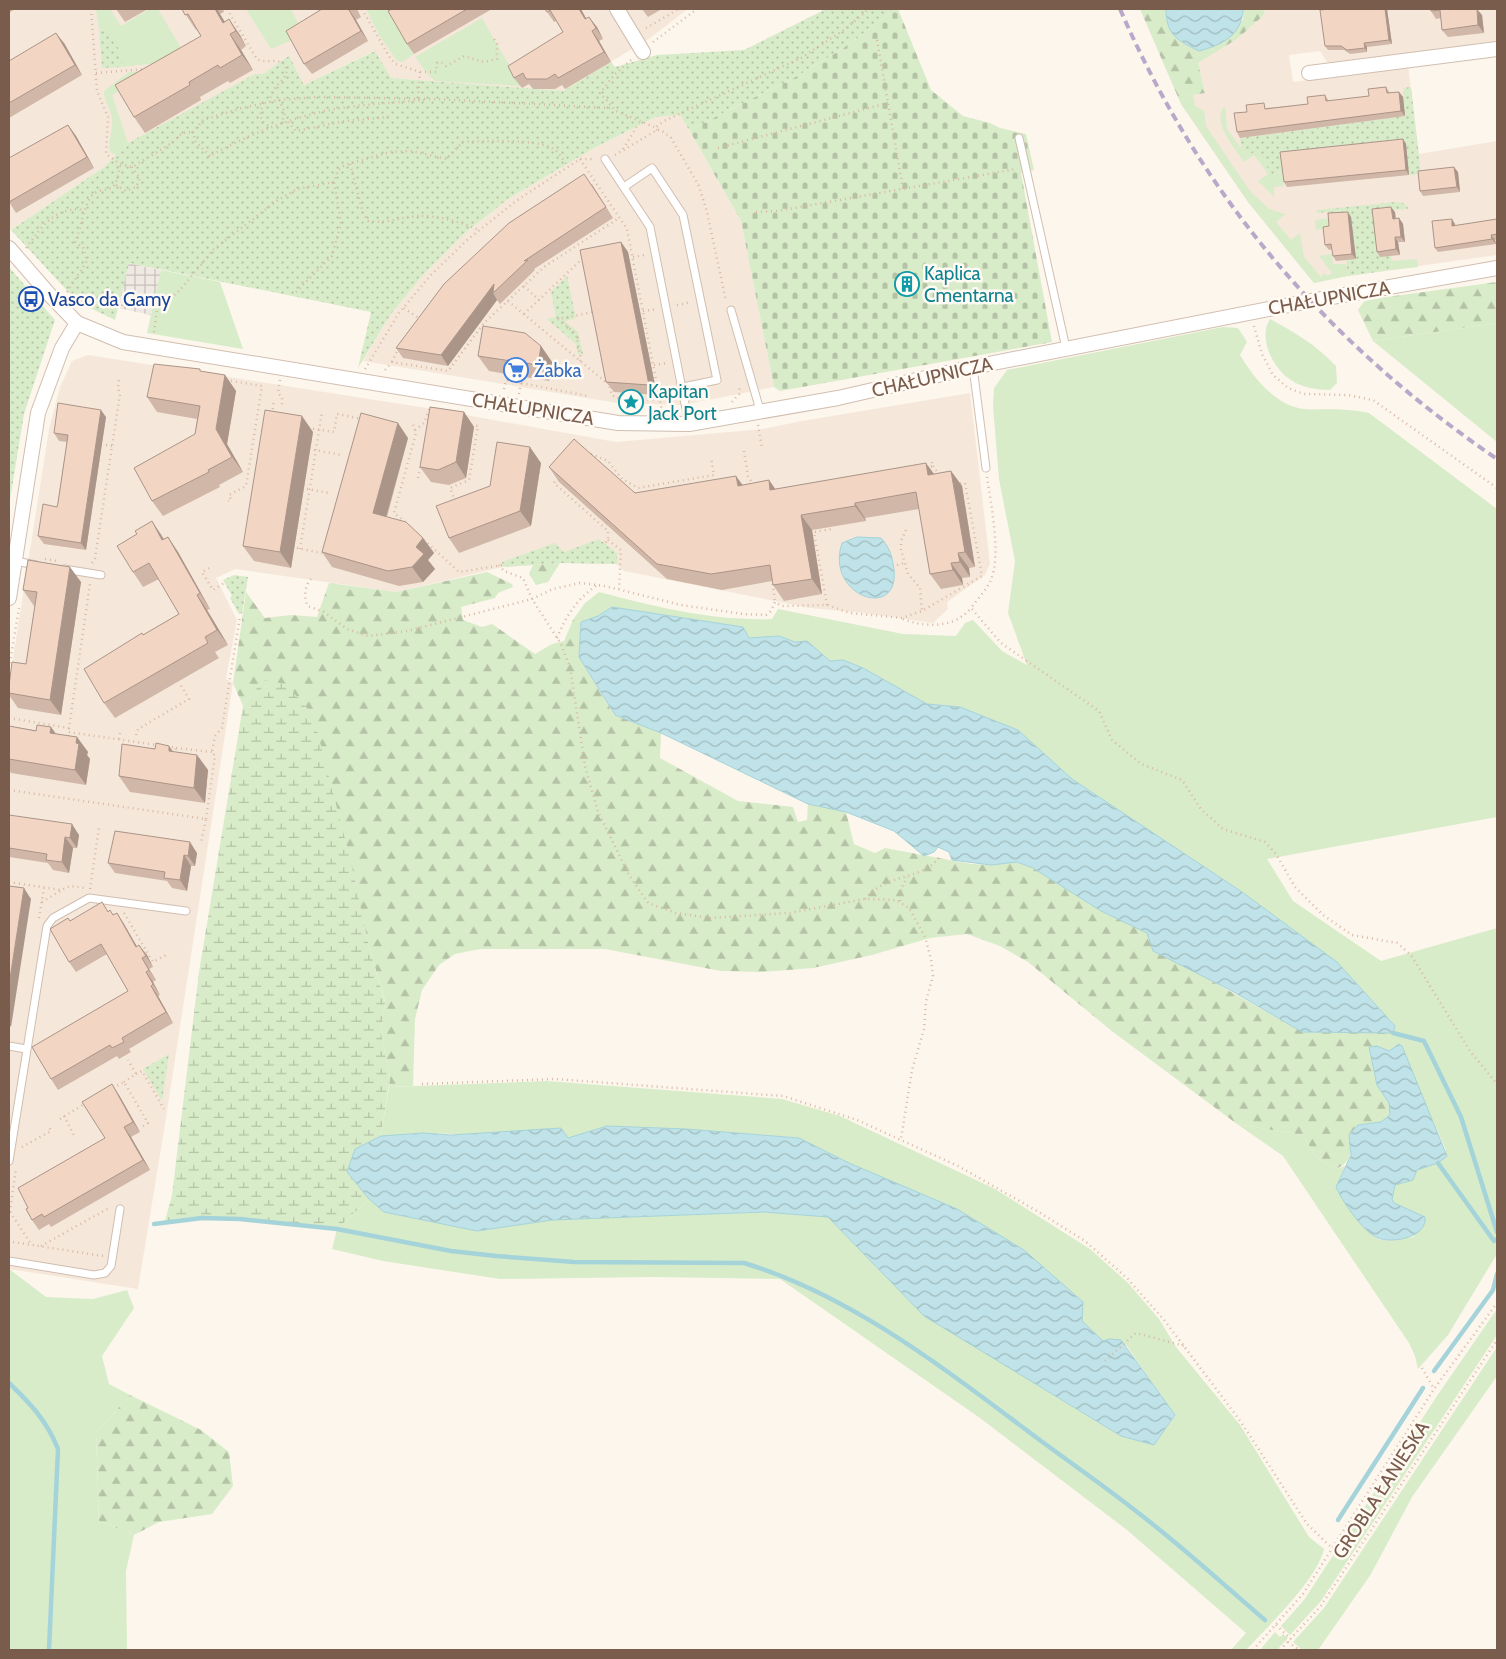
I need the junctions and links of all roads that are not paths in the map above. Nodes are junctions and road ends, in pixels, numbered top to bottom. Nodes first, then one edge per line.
1 (618, 9) edge
2 (1497, 49) edge
3 (642, 52) road end
4 (1309, 73) dead end
5 (1019, 138) dead end
6 (605, 160) road end
7 (624, 187) junction
8 (9, 248) edge
9 (1497, 268) edge
10 (731, 310) road end
11 (77, 323) junction
12 (1066, 348) junction
13 (973, 367) junction
14 (683, 387) junction
15 (759, 416) junction
16 (690, 424) junction
17 (986, 468) road end
18 (15, 561) junction
19 (42, 566) edge
20 (52, 567) edge
21 (101, 575) dead end
22 (9, 598) edge
23 (186, 911) dead end
24 (9, 1046) edge
25 (26, 1049) junction
26 (9, 1161) edge
27 (120, 1209) dead end
28 (9, 1261) edge

1 - 3 street
2 - 4 street
5 - 12 lane
6 - 7 lane
7 - 14 lane
7 - 14 lane
8 - 11 street
9 - 12 street, CHAŁUPNICZA
10 - 15 lane
11 - 16 street, CHAŁUPNICZA
11 - 18 street
12 - 13 street, CHAŁUPNICZA
13 - 15 street, CHAŁUPNICZA
13 - 17 lane
14 - 16 lane
15 - 16 street, CHAŁUPNICZA
18 - 19 lane
18 - 22 street
20 - 21 lane
23 - 25 lane
24 - 25 lane
25 - 26 lane
27 - 28 lane

